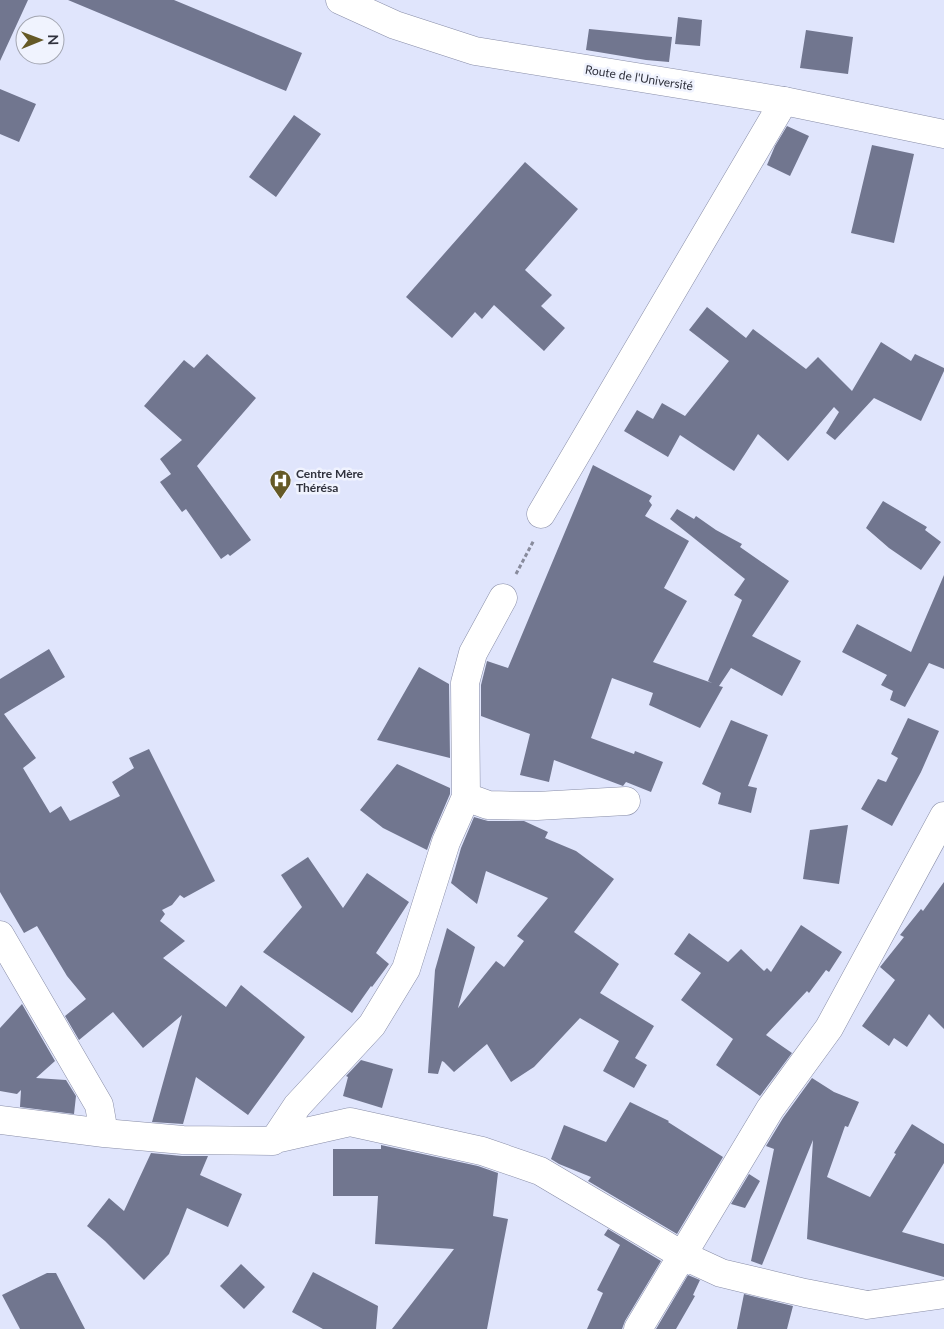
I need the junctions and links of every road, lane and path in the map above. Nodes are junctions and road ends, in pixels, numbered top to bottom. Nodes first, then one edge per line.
1 (340, 0) edge
2 (784, 101) junction
3 (944, 134) edge
4 (541, 514) joint
5 (503, 598) joint
6 (466, 797) junction
7 (626, 801) dead end
8 (944, 816) edge
9 (0, 935) edge
10 (0, 1120) edge
11 (104, 1134) junction
12 (275, 1139) junction
13 (682, 1255) junction
14 (944, 1294) edge
15 (638, 1329) edge

1 - 2 street, Route de l'Université
2 - 3 street, Route de l'Université
2 - 4 street
4 - 5 path
5 - 6 street
6 - 7 street
6 - 12 street
8 - 13 street
9 - 11 street
10 - 11 street
11 - 12 street
12 - 13 street
13 - 14 street
13 - 15 street

